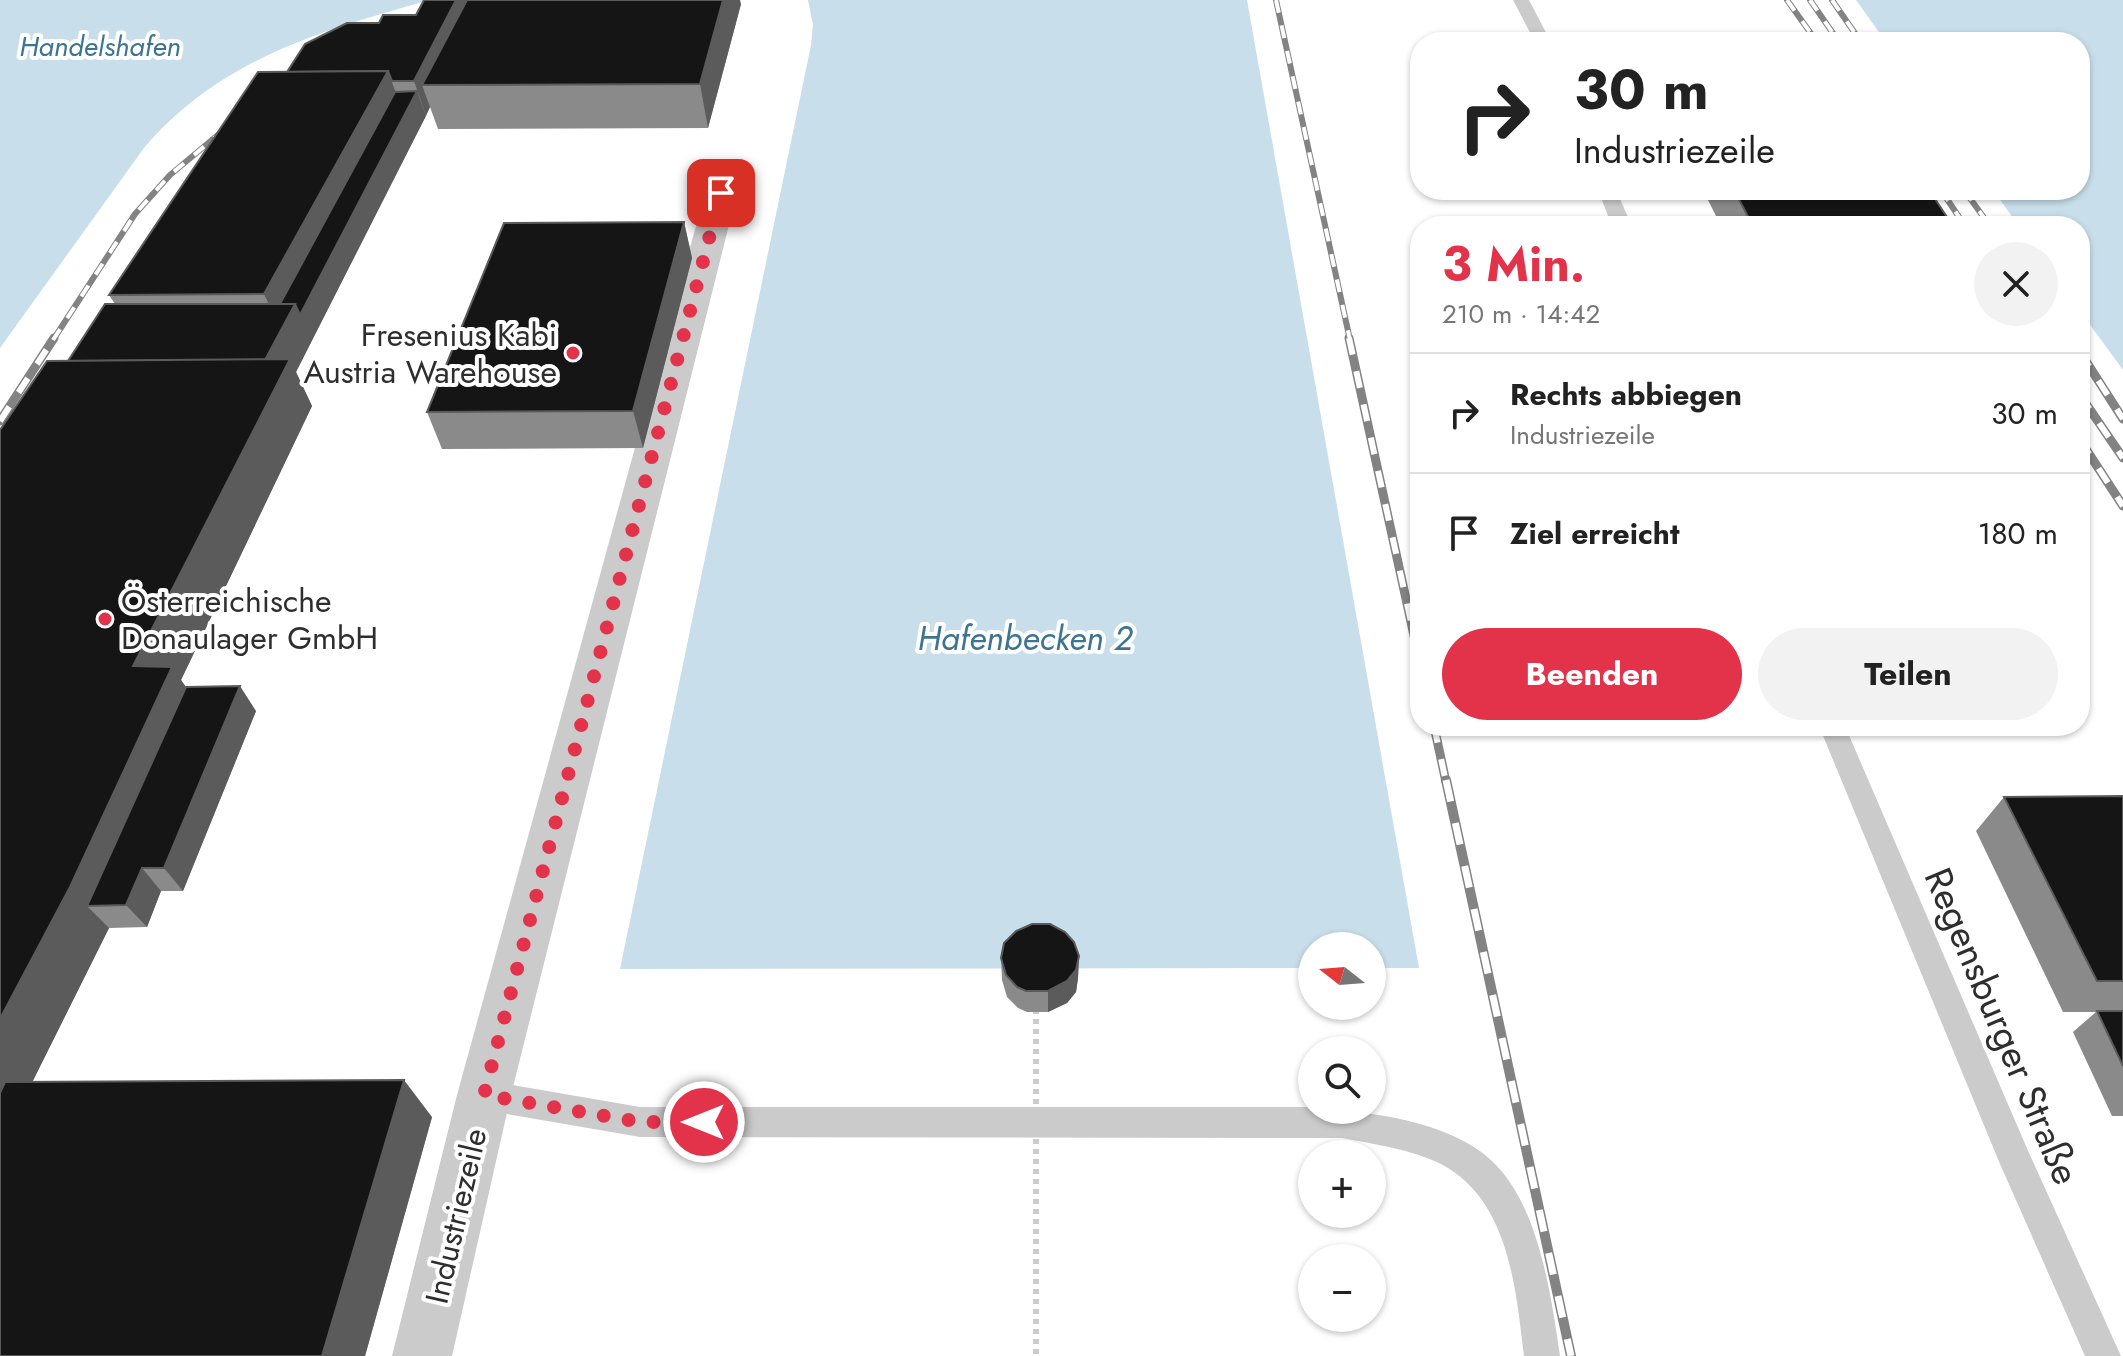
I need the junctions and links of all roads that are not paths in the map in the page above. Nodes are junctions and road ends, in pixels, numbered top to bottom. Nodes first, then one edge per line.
1 (1521, 0) edge
2 (1538, 32) edge
3 (721, 193) dead end
4 (1836, 736) edge
5 (484, 1095) junction
6 (422, 1356) edge
7 (1542, 1356) edge
8 (2103, 1356) edge

1 - 2 lane
3 - 5 street, Industriezeile
4 - 8 lane, Regensburger Straße
5 - 6 street, Industriezeile
5 - 7 lane

